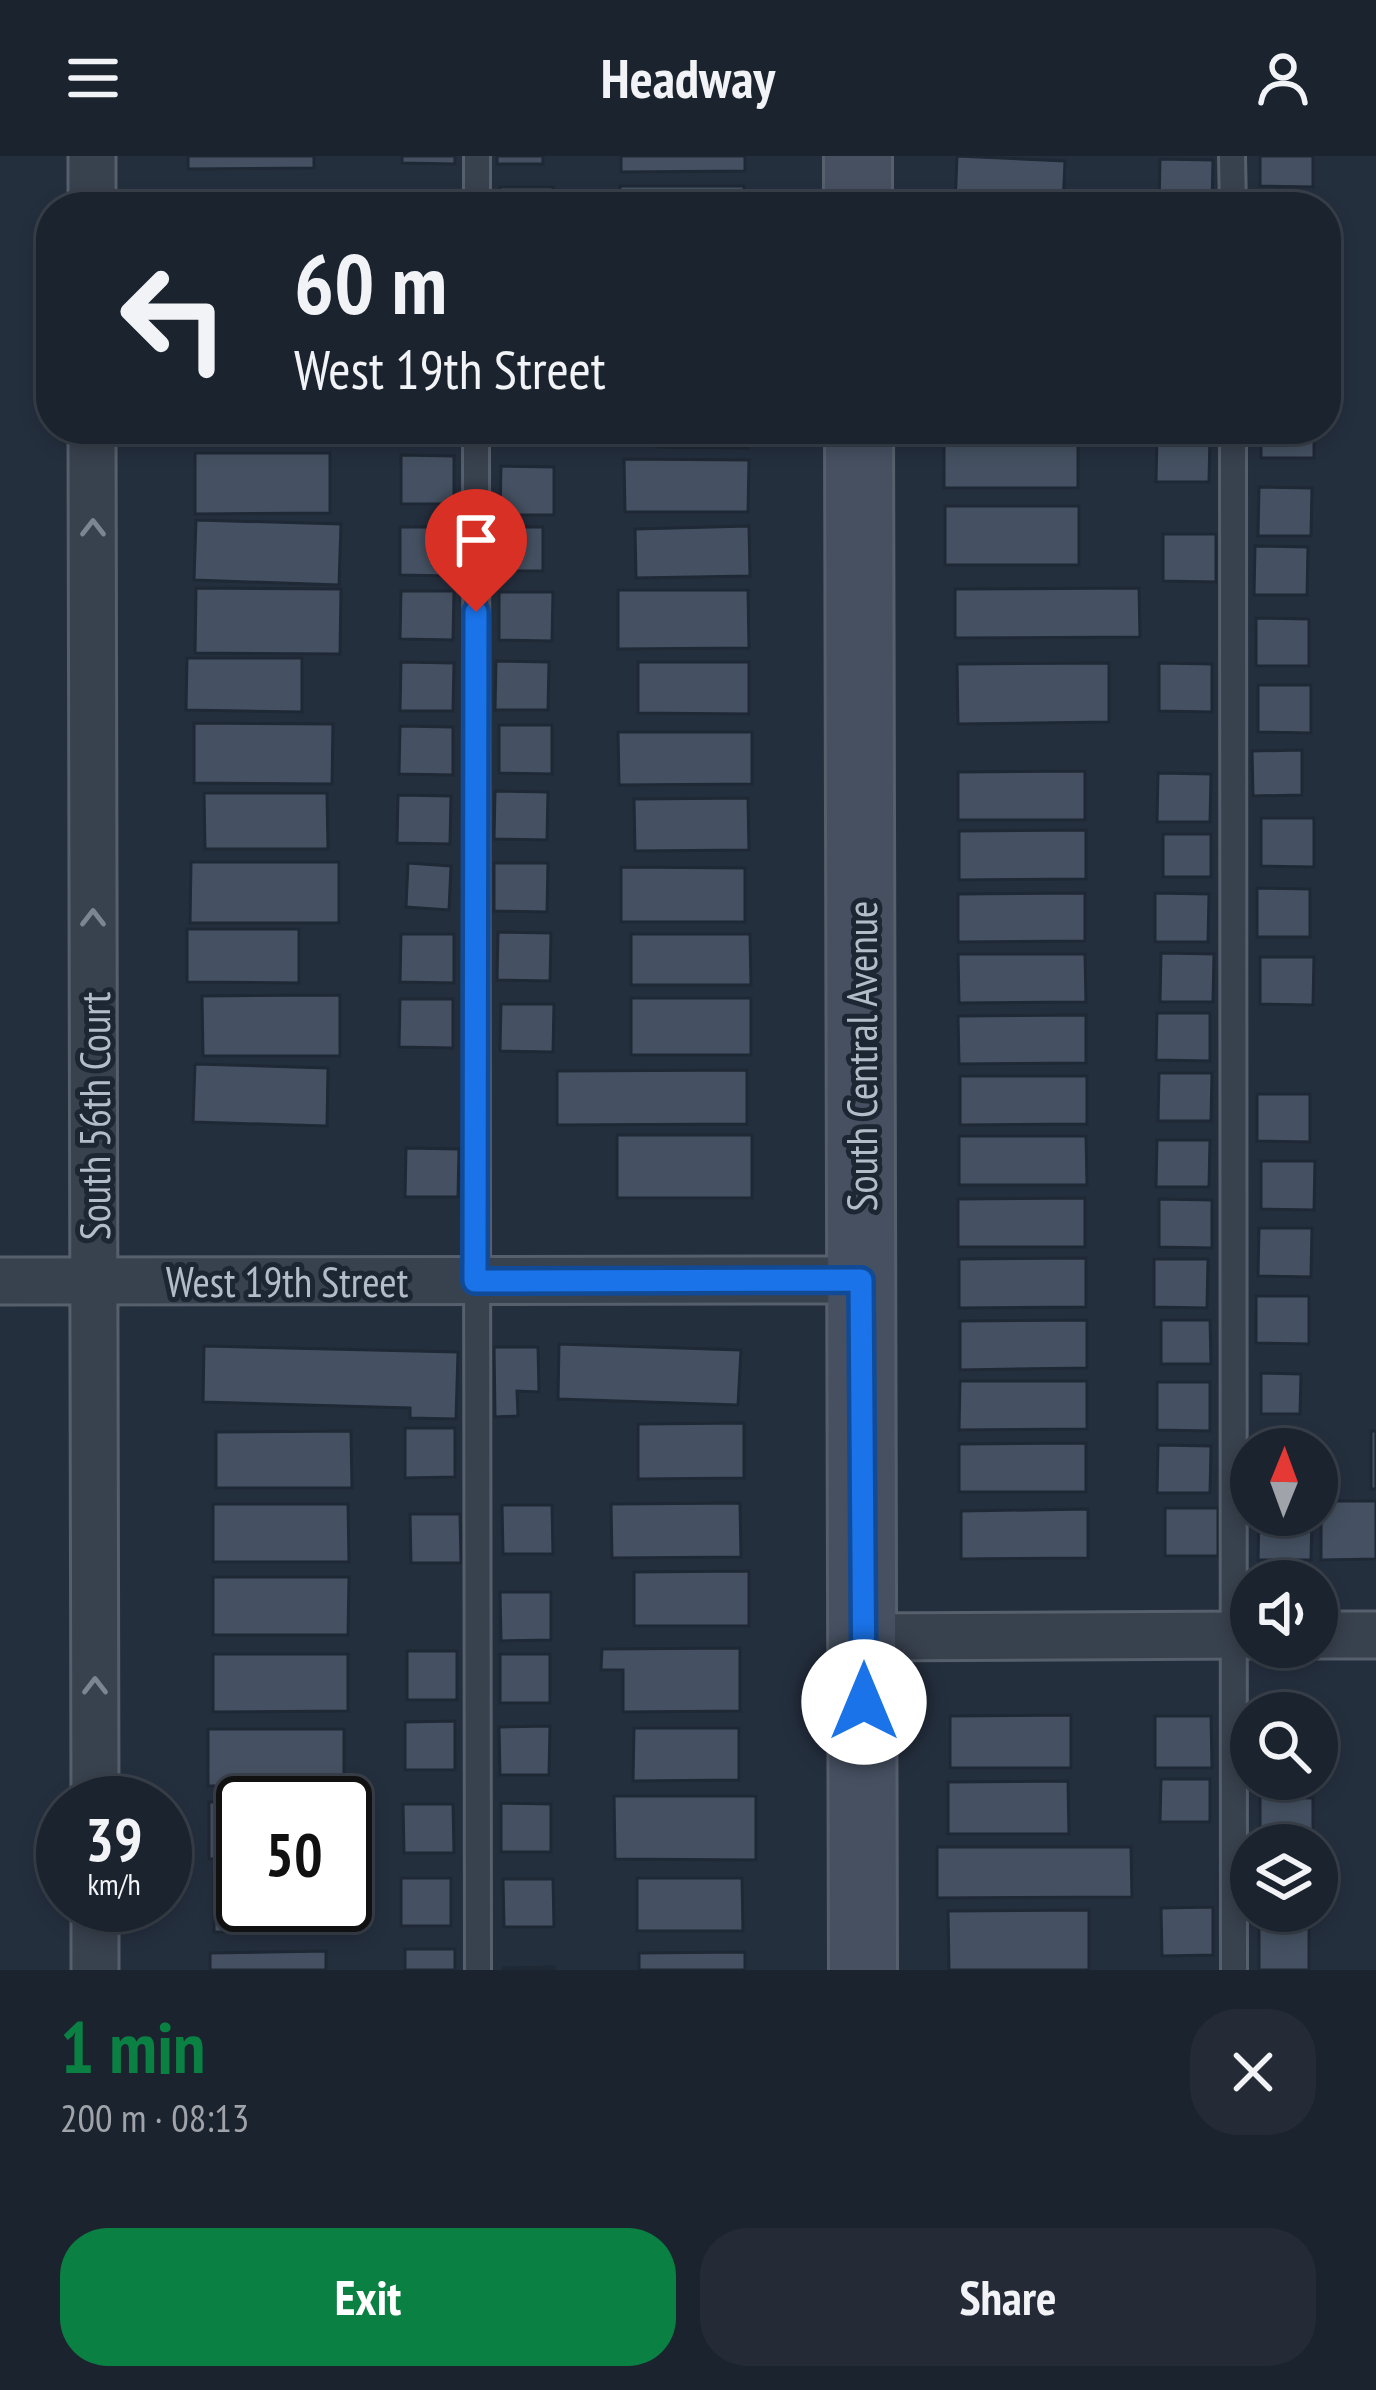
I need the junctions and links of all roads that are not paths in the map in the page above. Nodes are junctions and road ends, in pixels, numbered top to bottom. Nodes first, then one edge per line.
1 (92, 156) edge
2 (477, 156) edge
3 (858, 156) edge
4 (1232, 156) edge
5 (92, 192) edge
6 (477, 192) edge
7 (858, 192) edge
8 (1232, 192) edge
9 (92, 444) edge
10 (476, 444) edge
11 (859, 444) edge
12 (1233, 444) edge
13 (861, 1280) junction
14 (0, 1281) edge
15 (94, 1281) junction
16 (475, 1281) junction
17 (1241, 1560) edge
18 (1230, 1635) edge
19 (1338, 1635) edge
20 (1376, 1635) edge
21 (864, 1636) junction
22 (1241, 1668) edge
23 (95, 1776) edge
24 (95, 1932) edge
25 (95, 1970) edge
26 (478, 1970) edge
27 (863, 1970) edge
28 (1234, 1970) edge

1 - 5 street
2 - 6 lane
3 - 7 main road
4 - 8 lane
15 -> 9 street, South 56th Court
10 - 16 lane
11 - 13 main road, South Central Avenue
12 - 17 lane
13 - 16 street, West 19th Street
13 - 21 main road, South Central Avenue
14 - 15 street, West 19th Street
15 - 16 street, West 19th Street
23 -> 15 street, South 56th Court
16 - 26 lane
18 - 21 street
19 - 20 street
21 - 27 main road, South Central Avenue
22 - 28 lane
24 - 25 street

